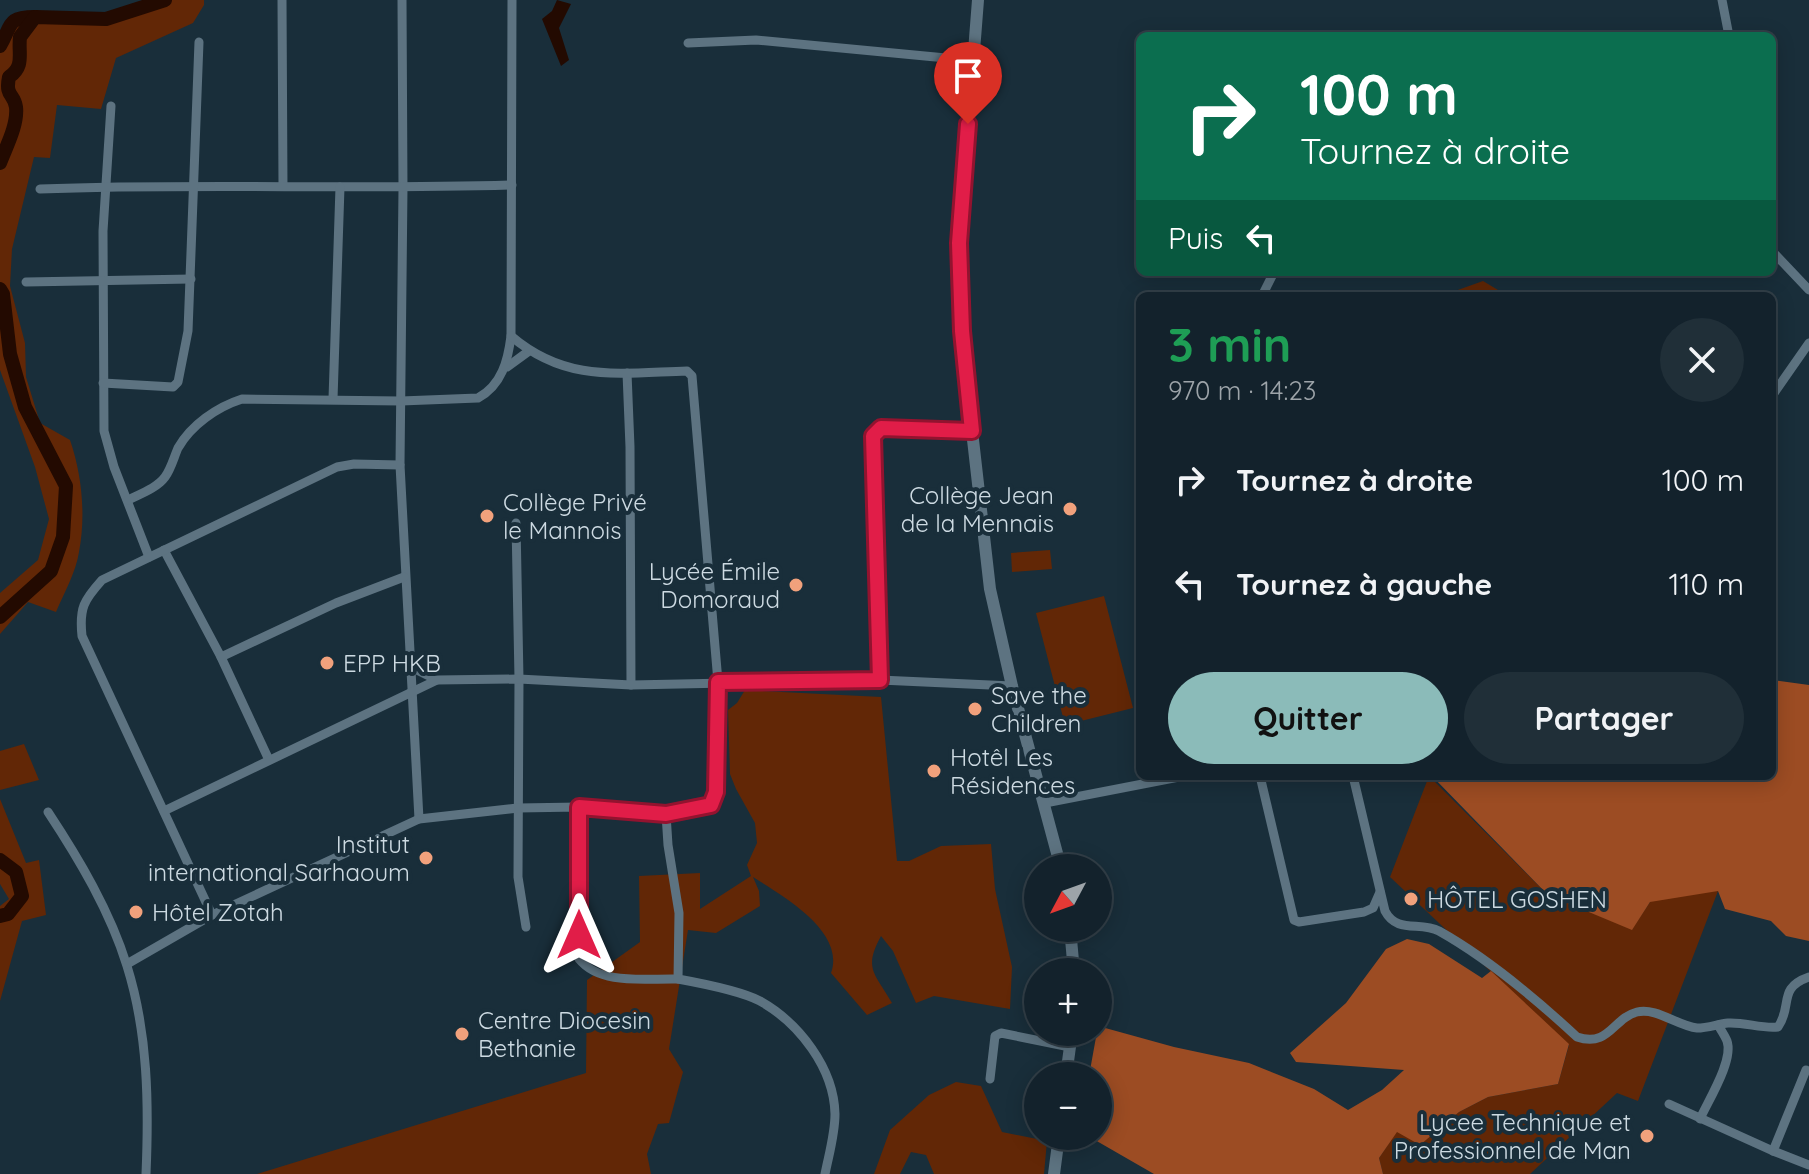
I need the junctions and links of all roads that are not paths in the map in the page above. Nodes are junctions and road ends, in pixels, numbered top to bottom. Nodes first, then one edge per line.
1 (282, 0) edge
2 (402, 0) edge
3 (512, 0) edge
4 (978, 0) edge
5 (1722, 0) edge
6 (1728, 32) edge
7 (199, 42) dead end
8 (688, 43) dead end
9 (972, 61) junction
10 (111, 106) dead end
11 (194, 185) junction
12 (512, 185) junction
13 (107, 186) junction
14 (283, 186) junction
15 (340, 187) junction
16 (403, 188) junction
17 (40, 189) dead end
18 (1776, 255) edge
19 (191, 279) junction
20 (105, 281) junction
21 (26, 282) dead end
22 (1809, 290) edge
23 (511, 336) junction
24 (1809, 343) edge
25 (529, 351) junction
26 (507, 367) junction
27 (627, 373) junction
28 (103, 383) junction
29 (1776, 390) edge
30 (333, 399) junction
31 (401, 401) junction
32 (972, 431) junction
33 (400, 465) junction
34 (128, 500) junction
35 (516, 523) dead end
36 (164, 550) junction
37 (149, 557) junction
38 (404, 577) junction
39 (221, 657) junction
40 (411, 667) junction
41 (519, 679) junction
42 (437, 680) junction
43 (880, 680) junction
44 (718, 682) junction
45 (631, 685) junction
46 (1012, 686) junction
47 (413, 692) junction
48 (269, 760) junction
49 (1163, 780) edge
50 (1261, 780) edge
51 (1354, 780) edge
52 (1045, 803) junction
53 (579, 807) junction
54 (518, 808) junction
55 (164, 811) junction
56 (48, 812) dead end
57 (666, 814) junction
58 (419, 819) junction
59 (1058, 854) edge
60 (1380, 892) junction
61 (212, 915) junction
62 (526, 927) dead end
63 (127, 964) junction
64 (1809, 977) edge
65 (678, 979) junction
66 (1718, 1025) junction
67 (1070, 1047) joint
68 (1068, 1062) edge
69 (1806, 1070) dead end
70 (990, 1079) dead end
71 (1669, 1104) dead end
72 (1700, 1119) junction
73 (1057, 1150) edge
74 (1773, 1151) junction
75 (1809, 1165) edge
76 (146, 1174) edge
77 (825, 1174) edge
78 (1054, 1174) edge

1 - 14 street
2 - 16 street
3 - 12 street
4 - 9 main road
5 - 6 street
7 - 11 street
8 - 9 street
9 - 32 main road
10 - 13 street
11 - 13 street
11 - 14 street
11 - 19 street
12 - 16 street
12 - 23 street
13 - 17 street
13 - 20 street
14 - 15 street
15 - 16 street
15 - 30 street
16 - 31 street
18 - 22 street
19 - 20 street
19 - 28 street
20 - 21 street
20 - 28 street
23 - 25 street
23 - 26 street
24 - 29 street
25 - 26 street
25 - 27 street
26 - 31 street
27 - 44 street
27 - 45 street
28 - 34 street
30 - 31 street
30 - 34 street
31 - 33 street
32 - 43 street
32 - 46 main road
33 - 36 street
33 - 38 street
34 - 37 street
35 - 41 street
36 - 37 street
36 - 39 street
37 - 55 street
38 - 39 street
38 - 40 street
39 - 48 street
40 - 42 street
40 - 47 street
41 - 42 street
41 - 45 street
41 - 54 street
42 - 47 street
43 - 44 street
43 - 46 street
44 - 45 street
44 - 57 street
46 - 52 main road
47 - 48 street
47 - 58 street
48 - 55 street
49 - 52 street
50 - 60 street
51 - 60 street
52 - 59 main road
53 - 54 street
53 - 57 street
53 - 65 street
54 - 58 street
54 - 62 street
55 - 61 street
56 - 63 street
57 - 65 street
58 - 61 street
60 - 66 street
61 - 63 street
63 - 76 street
64 - 66 street
65 - 77 street
66 - 72 street
67 - 68 main road
67 - 70 street
69 - 74 street
71 - 72 street
72 - 74 street
73 - 78 main road
74 - 75 street

